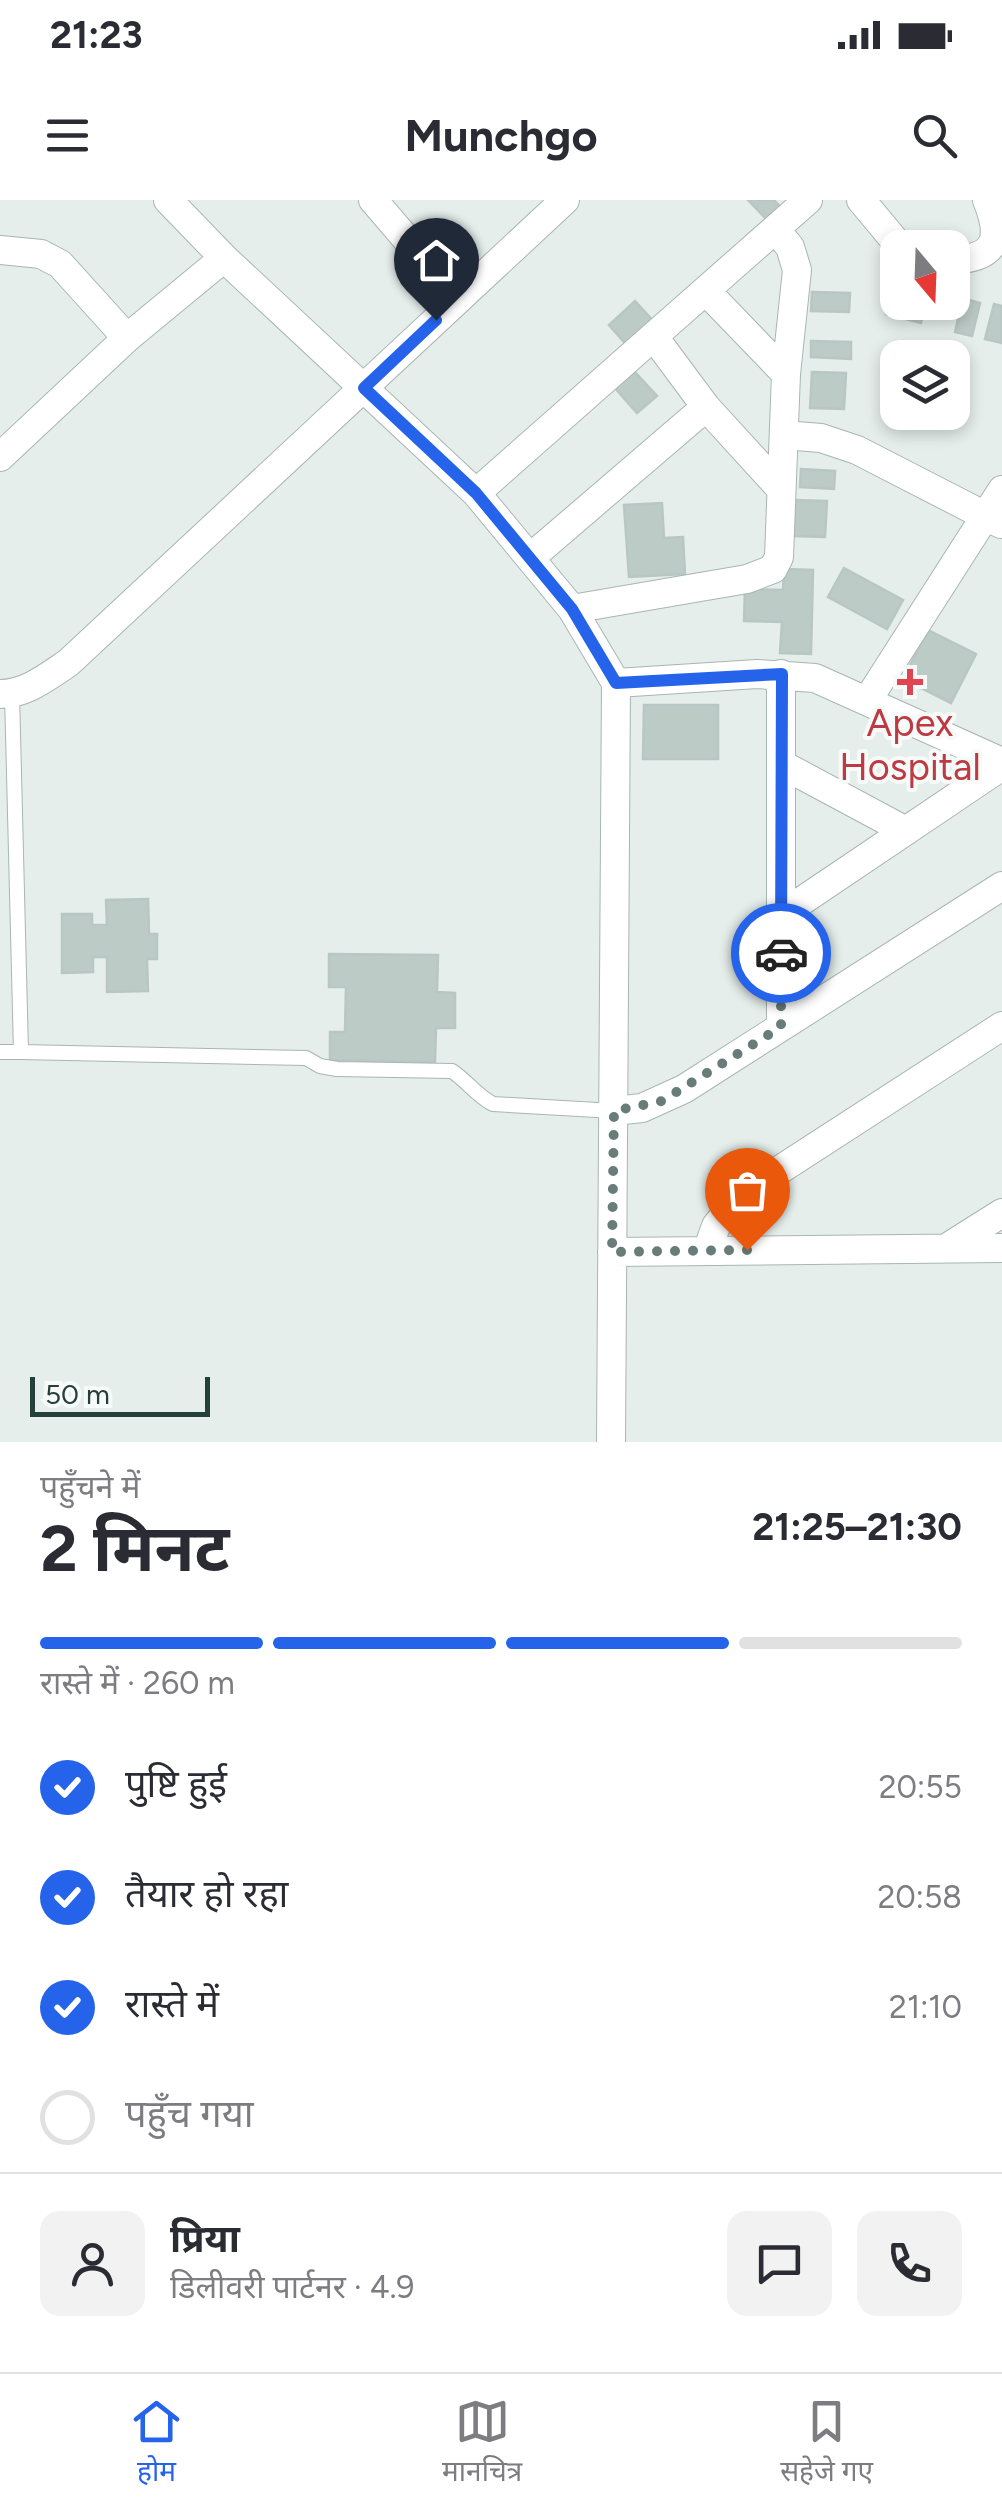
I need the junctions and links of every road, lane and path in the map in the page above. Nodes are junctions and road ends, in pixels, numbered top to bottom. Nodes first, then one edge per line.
1 (168, 200) edge
2 (373, 200) edge
3 (565, 200) edge
4 (808, 200) edge
5 (862, 200) edge
6 (987, 200) edge
7 (775, 229) junction
8 (886, 230) edge
9 (0, 250) edge
10 (224, 258) junction
11 (970, 258) edge
12 (706, 291) junction
13 (458, 299) junction
14 (654, 337) junction
15 (127, 338) junction
16 (786, 374) junction
17 (364, 388) junction
18 (706, 407) junction
19 (784, 435) junction
20 (0, 457) edge
21 (781, 488) junction
22 (1002, 490) edge
23 (476, 493) junction
24 (994, 520) edge
25 (530, 558) junction
26 (572, 609) junction
27 (782, 674) junction
28 (616, 683) junction
29 (6, 694) edge
30 (868, 701) junction
31 (782, 764) junction
32 (1002, 764) edge
33 (906, 832) junction
34 (1002, 886) edge
35 (781, 916) junction
36 (1002, 1026) edge
37 (781, 1027) junction
38 (0, 1052) edge
39 (21, 1052) junction
40 (614, 1111) junction
41 (1002, 1213) edge
42 (946, 1248) junction
43 (1002, 1248) edge
44 (707, 1251) junction
45 (612, 1252) junction
46 (611, 1442) edge

1 - 10 street
2 - 13 street
3 - 13 street
4 - 7 street
5 - 8 street
6 - 11 street
7 - 12 street
7 - 16 street
9 - 15 street
10 - 15 street
10 - 17 street
12 - 14 street
12 - 16 street
13 - 17 street
14 - 18 street
14 - 23 street
15 - 20 street
16 - 19 street
17 - 23 street
17 - 29 street
18 - 21 street
18 - 25 street
19 - 21 street
19 - 24 street
21 - 26 street
22 - 24 street
23 - 25 street
24 - 30 street
25 - 26 street
26 - 28 street
27 - 28 street
27 - 30 street
27 - 31 street
28 - 40 street
29 - 39 lane
30 - 32 street
31 - 33 street
31 - 35 street
32 - 33 street
33 - 35 street
34 - 37 street
35 - 37 street
36 - 44 street
37 - 40 street
38 - 39 lane
39 - 40 lane
40 - 45 street
41 - 42 street
42 - 43 street
42 - 44 street
44 - 45 street
45 - 46 street

